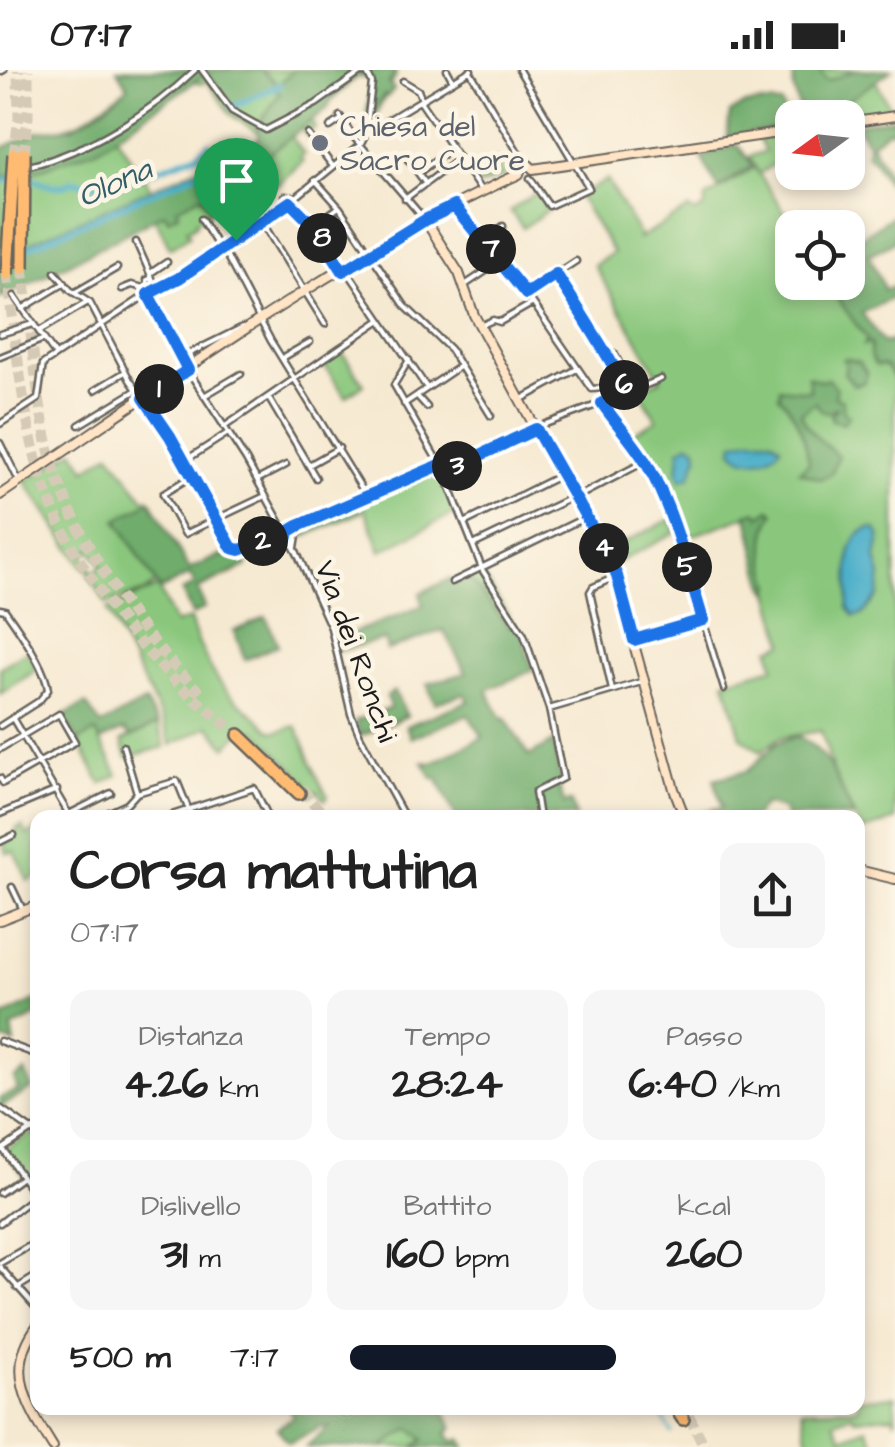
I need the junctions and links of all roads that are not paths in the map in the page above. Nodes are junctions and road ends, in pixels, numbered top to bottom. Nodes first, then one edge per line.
1 (194, 70) edge
2 (202, 70) edge
3 (447, 70) edge
4 (470, 70) edge
5 (519, 70) edge
6 (404, 80) dead end
7 (453, 81) junction
8 (421, 101) junction
9 (895, 116) edge
10 (865, 120) edge
11 (330, 127) dead end
12 (775, 132) edge
13 (366, 133) junction
14 (308, 134) dead end
15 (360, 143) junction
16 (452, 148) junction
17 (406, 157) dead end
18 (459, 159) junction
19 (572, 162) junction
20 (332, 165) junction
21 (525, 169) junction
22 (0, 172) edge
23 (418, 174) junction
24 (315, 180) junction
25 (238, 182) dead end
26 (426, 184) junction
27 (482, 192) junction
28 (297, 196) junction
29 (405, 199) junction
30 (290, 202) junction
31 (454, 206) junction
32 (340, 207) junction
33 (282, 209) junction
34 (201, 218) dead end
35 (320, 220) dead end
36 (425, 220) junction
37 (264, 222) junction
38 (226, 226) dead end
39 (503, 226) dead end
40 (236, 240) junction
41 (484, 241) junction
42 (136, 242) dead end
43 (222, 250) junction
44 (372, 253) junction
45 (501, 261) junction
46 (576, 261) dead end
47 (167, 262) dead end
48 (22, 268) tunnel mouth
49 (117, 268) dead end
50 (345, 270) junction
51 (55, 272) dead end
52 (7, 274) tunnel mouth
53 (556, 274) junction
54 (152, 275) junction
55 (64, 283) junction
56 (465, 286) junction
57 (122, 290) dead end
58 (156, 290) junction
59 (146, 291) junction
60 (308, 292) junction
61 (74, 293) junction
62 (526, 294) junction
63 (14, 296) dead end
64 (88, 302) junction
65 (533, 303) junction
66 (22, 309) junction
67 (261, 319) junction
68 (379, 321) junction
69 (33, 324) junction
70 (102, 324) junction
71 (325, 324) dead end
72 (480, 326) junction
73 (39, 332) junction
74 (238, 332) junction
75 (0, 334) edge
76 (44, 338) junction
77 (310, 342) dead end
78 (56, 355) junction
79 (0, 357) edge
80 (180, 358) junction
81 (282, 358) junction
82 (409, 360) junction
83 (460, 366) junction
84 (578, 368) junction
85 (188, 370) junction
86 (126, 371) junction
87 (241, 374) dead end
88 (295, 378) junction
89 (661, 379) dead end
90 (427, 388) junction
91 (94, 390) dead end
92 (137, 390) junction
93 (630, 391) junction
94 (204, 396) junction
95 (417, 396) junction
96 (144, 398) junction
97 (268, 398) junction
98 (612, 398) junction
99 (520, 400) junction
100 (602, 403) junction
101 (404, 404) junction
102 (426, 407) dead end
103 (491, 416) dead end
104 (0, 424) edge
105 (79, 425) dead end
106 (536, 429) junction
107 (226, 430) junction
108 (0, 444) edge
109 (339, 448) junction
110 (184, 461) junction
111 (646, 461) junction
112 (286, 464) dead end
113 (440, 465) junction
114 (308, 466) junction
115 (444, 472) junction
116 (563, 474) junction
117 (192, 476) junction
118 (316, 478) dead end
119 (257, 480) junction
120 (20, 482) junction
121 (0, 495) edge
122 (265, 496) junction
123 (576, 497) junction
124 (367, 498) junction
125 (588, 516) junction
126 (216, 520) junction
127 (464, 523) junction
128 (290, 534) junction
129 (473, 545) junction
130 (482, 568) junction
131 (617, 576) junction
132 (452, 582) dead end
133 (0, 609) edge
134 (703, 620) junction
135 (634, 640) junction
136 (645, 681) junction
137 (724, 689) dead end
138 (612, 690) junction
139 (548, 709) junction
140 (12, 719) junction
141 (0, 726) edge
142 (241, 733) tunnel mouth
143 (24, 735) junction
144 (123, 746) dead end
145 (0, 749) edge
146 (40, 762) junction
147 (0, 778) edge
148 (57, 790) junction
149 (300, 791) tunnel mouth
150 (137, 793) junction
151 (112, 794) dead end
152 (67, 810) edge
153 (81, 810) edge
154 (114, 810) edge
155 (188, 810) joint
156 (265, 810) edge
157 (401, 810) edge
158 (537, 810) edge
159 (683, 810) edge
160 (0, 814) edge
161 (14, 835) dead end
162 (0, 842) edge
163 (865, 872) edge
164 (895, 879) edge
165 (12, 887) dead end
166 (0, 906) edge
167 (30, 908) edge
168 (23, 910) junction
169 (3, 919) edge
170 (0, 1041) edge
171 (30, 1052) edge
172 (0, 1108) edge
173 (30, 1127) edge
174 (30, 1131) edge
175 (1, 1150) edge
176 (22, 1177) junction
177 (30, 1190) edge
178 (0, 1193) edge
179 (30, 1202) edge
180 (0, 1223) edge
181 (30, 1246) edge
182 (0, 1265) edge
183 (30, 1281) edge
184 (17, 1288) junction
185 (30, 1302) edge
186 (30, 1339) edge
187 (30, 1410) edge
188 (33, 1415) edge
189 (53, 1447) edge

1 - 22 street
2 - 13 street
3 - 7 street
4 - 7 street
4 - 21 street
5 - 19 street
6 - 8 street
7 - 8 street
8 - 13 street
8 - 16 street
9 - 10 street
11 - 15 street
12 - 19 street
13 - 15 street
14 - 20 street
15 - 20 street
15 - 29 street
16 - 18 street
16 - 23 street
17 - 23 street
18 - 26 street
18 - 27 street
19 - 21 street
19 - 21 street
20 - 24 street
21 - 27 street
23 - 26 street
24 - 28 street
24 - 32 street
25 - 37 street
26 - 29 street
27 - 31 street
28 - 30 street
28 - 33 street
29 - 36 street
30 - 33 street
30 - 50 street
31 - 36 street
31 - 41 street
32 - 35 street
32 - 44 street
33 - 37 street
34 - 43 street
36 - 44 street
36 - 56 street
37 - 40 street
37 - 60 street
38 - 40 street
39 - 41 street
40 - 43 street
41 - 45 street
42 - 54 street
43 - 58 street
43 - 67 street
44 - 50 street
44 - 83 street
45 - 56 street
45 - 62 street
46 - 53 street
47 - 54 street
48 - 52 highway, bridge
49 - 61 street
50 - 60 street
50 - 68 street
51 - 55 street
53 - 62 street
53 - 93 street
54 - 58 street
54 - 59 street
55 - 61 street
55 - 66 street
56 - 72 street
57 - 59 street
58 - 59 street
59 - 70 street
59 - 80 street, Via dei Ronchi
60 - 67 street
60 - 71 street
61 - 64 street
62 - 65 street
63 - 66 street
64 - 70 street
64 - 73 street
65 - 72 street
65 - 84 street
66 - 69 street
67 - 74 street
67 - 81 street
68 - 82 street
68 - 88 street
69 - 73 street
69 - 75 street
70 - 78 street
70 - 86 street
72 - 99 street
73 - 76 street
74 - 80 street
74 - 85 street
76 - 78 street
76 - 79 street
77 - 81 street
78 - 104 street
80 - 85 street, Via dei Ronchi
81 - 88 street
82 - 90 street
82 - 101 street
83 - 90 street
83 - 103 street
84 - 98 street
84 - 99 street
85 - 94 street, Via dei Ronchi
85 - 96 street
86 - 91 street
86 - 92 street
87 - 94 street
88 - 97 street
88 - 109 street
89 - 93 street
90 - 95 street
92 - 96 street
92 - 105 street
93 - 98 street
94 - 107 street, Via dei Ronchi
95 - 101 street
95 - 102 street
96 - 110 street
96 - 120 street
97 - 107 street
97 - 114 street
98 - 100 street
99 - 106 street
100 - 106 street
100 - 111 street
101 - 113 street
106 - 115 street
106 - 116 street
107 - 110 street
107 - 119 street, Via dei Ronchi
108 - 120 street
109 - 114 street
109 - 124 street
110 - 117 street
111 - 123 street
111 - 134 street
112 - 119 street
113 - 115 street
113 - 124 street
114 - 118 street
115 - 127 street
116 - 123 street
116 - 127 street
117 - 126 street
117 - 126 street
119 - 122 street, Via dei Ronchi
120 - 121 street
122 - 126 street
122 - 128 street, Via dei Ronchi
123 - 125 street
123 - 129 street
124 - 128 street
125 - 130 street
125 - 131 street
126 - 128 street
127 - 129 street
128 - 157 street, Via dei Ronchi
129 - 130 street
130 - 132 street
130 - 139 street
131 - 135 street
131 - 138 street
133 - 140 street
134 - 135 street
134 - 137 street
135 - 136 street
136 - 138 street
136 - 159 street
138 - 139 street
139 - 158 street
140 - 141 street
140 - 143 street
142 - 149 highway
143 - 145 street
143 - 146 street
143 - 146 street
144 - 150 street
146 - 147 street
146 - 148 street
148 - 152 street
148 - 160 street
150 - 154 street
150 - 155 street
151 - 153 street
155 - 156 street
161 - 162 street
163 - 164 street
165 - 168 street
166 - 169 street
167 - 168 street
168 - 169 street
170 - 171 street
172 - 173 street
174 - 175 street
175 - 176 street
176 - 177 street
176 - 178 street
179 - 180 street
181 - 182 street
182 - 184 street
183 - 184 street
184 - 185 street
186 - 187 street
188 - 189 street

